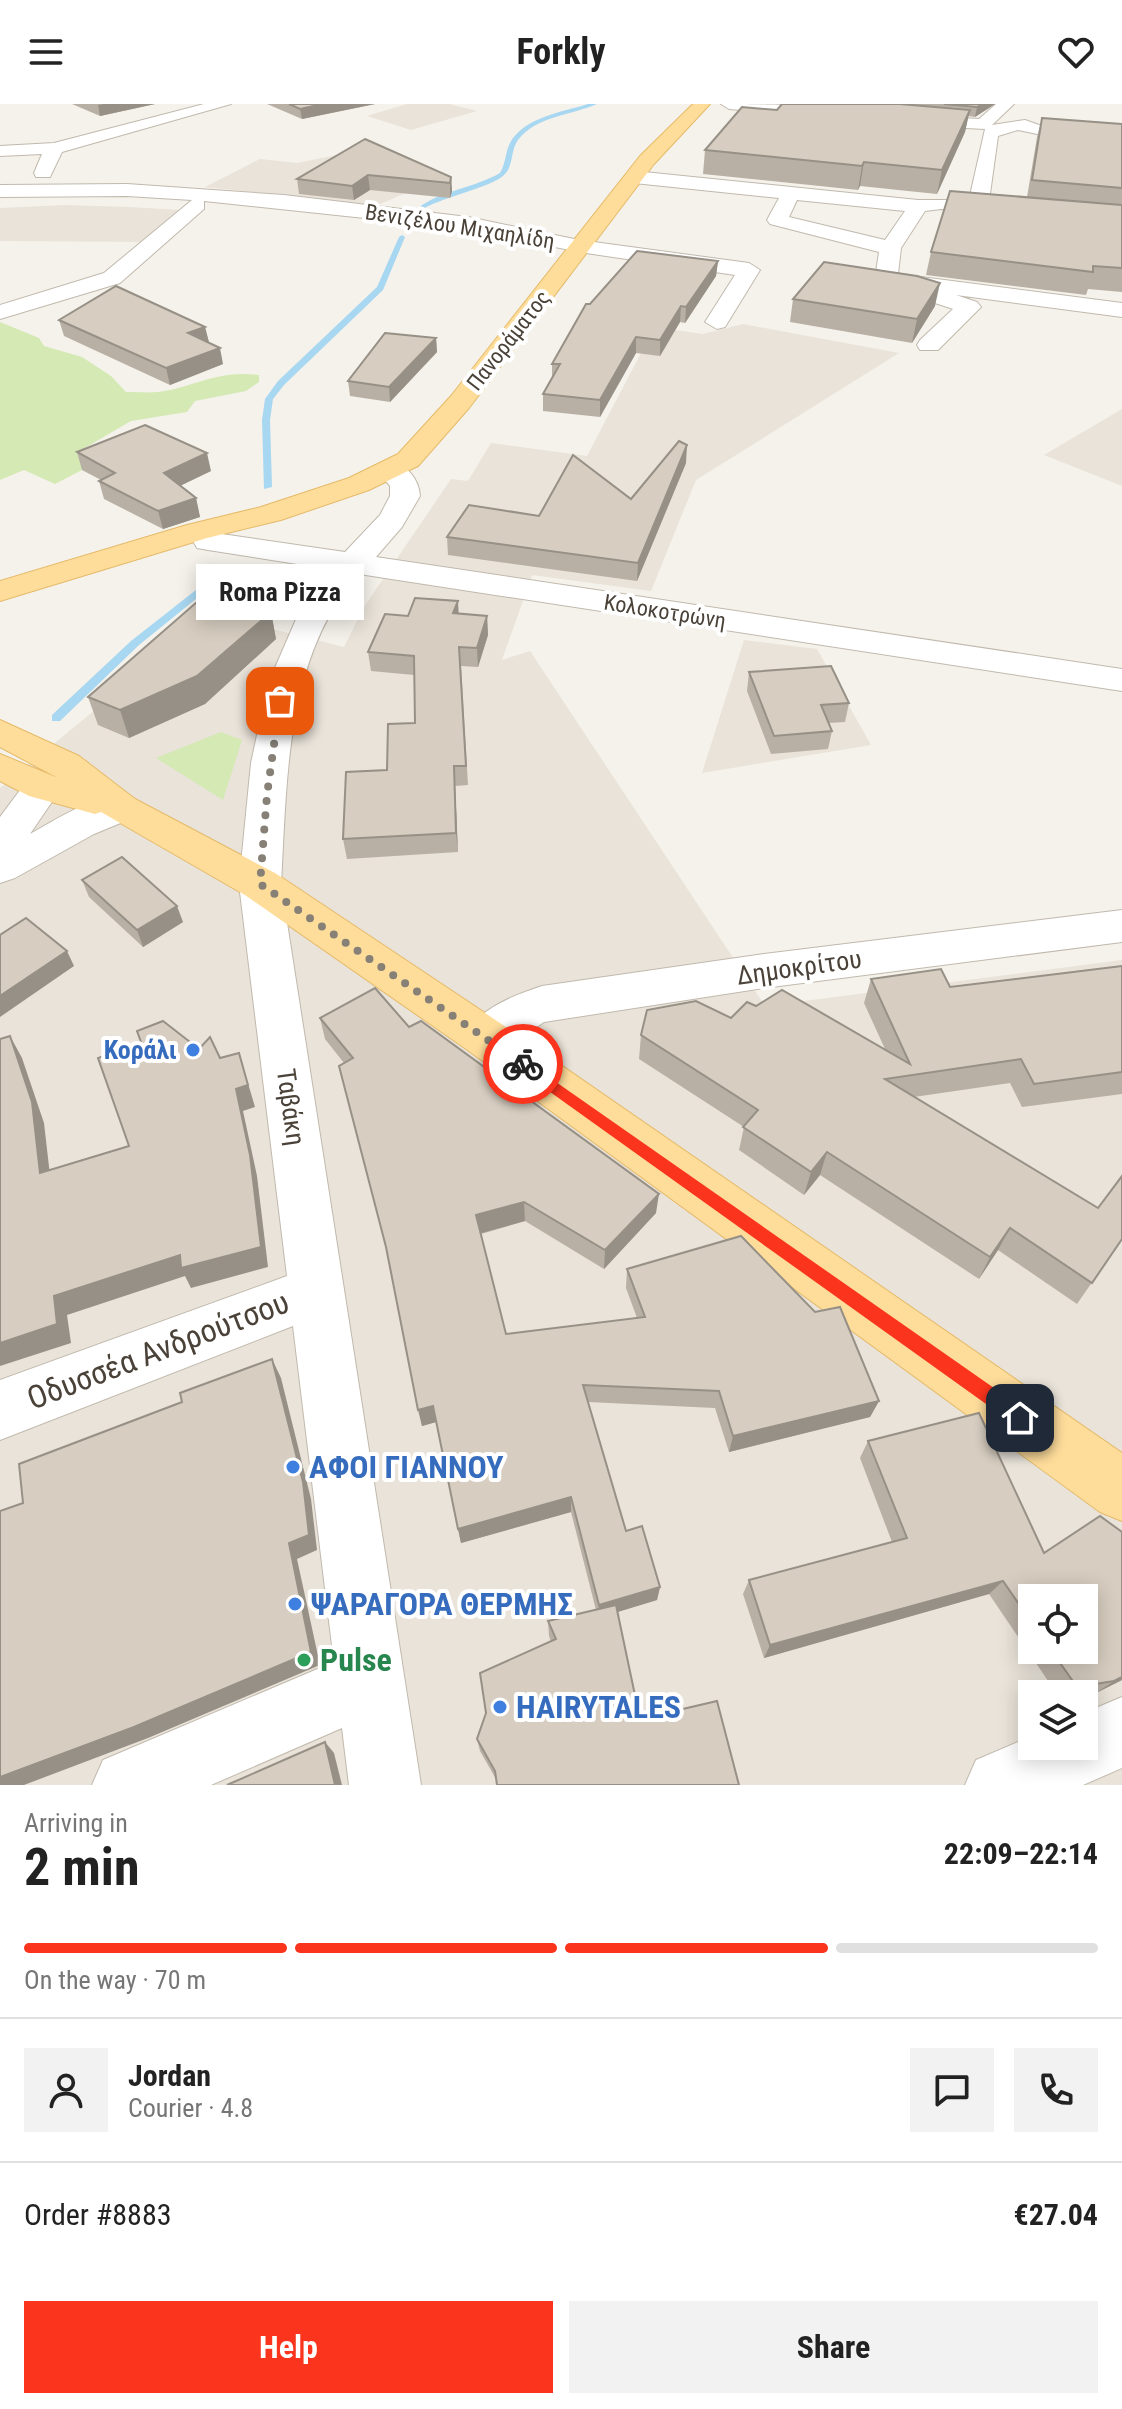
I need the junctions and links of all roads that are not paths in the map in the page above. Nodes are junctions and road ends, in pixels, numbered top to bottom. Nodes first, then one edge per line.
1 (702, 104) edge
2 (729, 104) edge
3 (1006, 104) edge
4 (210, 105) edge
5 (855, 115) edge
6 (886, 118) edge
7 (1047, 131) edge
8 (54, 148) junction
9 (0, 151) edge
10 (634, 177) junction
11 (36, 190) junction
12 (0, 191) edge
13 (791, 193) junction
14 (0, 201) edge
15 (197, 205) junction
16 (918, 206) junction
17 (978, 206) junction
18 (1122, 219) edge
19 (579, 246) junction
20 (890, 248) junction
21 (886, 279) junction
22 (1122, 310) edge
23 (0, 312) edge
24 (717, 322) dead end
25 (929, 345) dead end
26 (391, 470) junction
27 (270, 514) junction
28 (208, 541) junction
29 (352, 562) junction
30 (0, 591) edge
31 (0, 616) edge
32 (1122, 645) edge
33 (1112, 678) edge
34 (16, 757) edge
35 (121, 808) junction
36 (0, 846) edge
37 (0, 868) edge
38 (260, 884) junction
39 (1122, 926) edge
40 (486, 1038) junction
41 (316, 1291) junction
42 (0, 1410) edge
43 (1122, 1490) edge
44 (370, 1681) junction
45 (1122, 1732) edge
46 (128, 1785) edge
47 (385, 1785) edge
48 (1001, 1785) edge

1 - 10 main road, Πανοράματος
2 - 5 street
3 - 6 street
4 - 8 street
7 - 17 street
8 - 9 street
8 - 11 street
10 - 13 street
10 - 19 main road, Πανοράματος
11 - 12 street, Βενιζέλου Μιχαηλίδη
11 - 19 street, Βενιζέλου Μιχαηλίδη
13 - 16 street
13 - 20 street
14 - 15 street, Βενιζέλου Μιχαηλίδη
15 - 19 street, Βενιζέλου Μιχαηλίδη
15 - 23 street
16 - 17 street
16 - 20 street
17 - 18 street
19 - 24 street
19 - 26 main road, Πανοράματος
20 - 21 street
21 - 22 street
21 - 25 street
26 - 27 main road, Πανοράματος
26 - 29 street, Ταβάκη
27 - 28 main road, Πανοράματος
27 - 30 main road, Πανοράματος
28 - 29 street, Κολοκοτρώνη
28 - 31 main road, Πανοράματος
29 - 33 street, Κολοκοτρώνη
29 - 38 street, Ταβάκη
32 - 33 street
34 - 35 main road
34 - 36 street
35 - 37 street
35 - 38 main road
38 - 40 main road
38 - 41 street, Ταβάκη
39 - 40 street, Δημοκρίτου
40 - 43 main road
41 - 42 street, Οδυσσέα Ανδρούτσου
41 - 44 street, Ταβάκη
44 - 46 street
44 - 47 street, Ταβάκη
45 - 48 street

